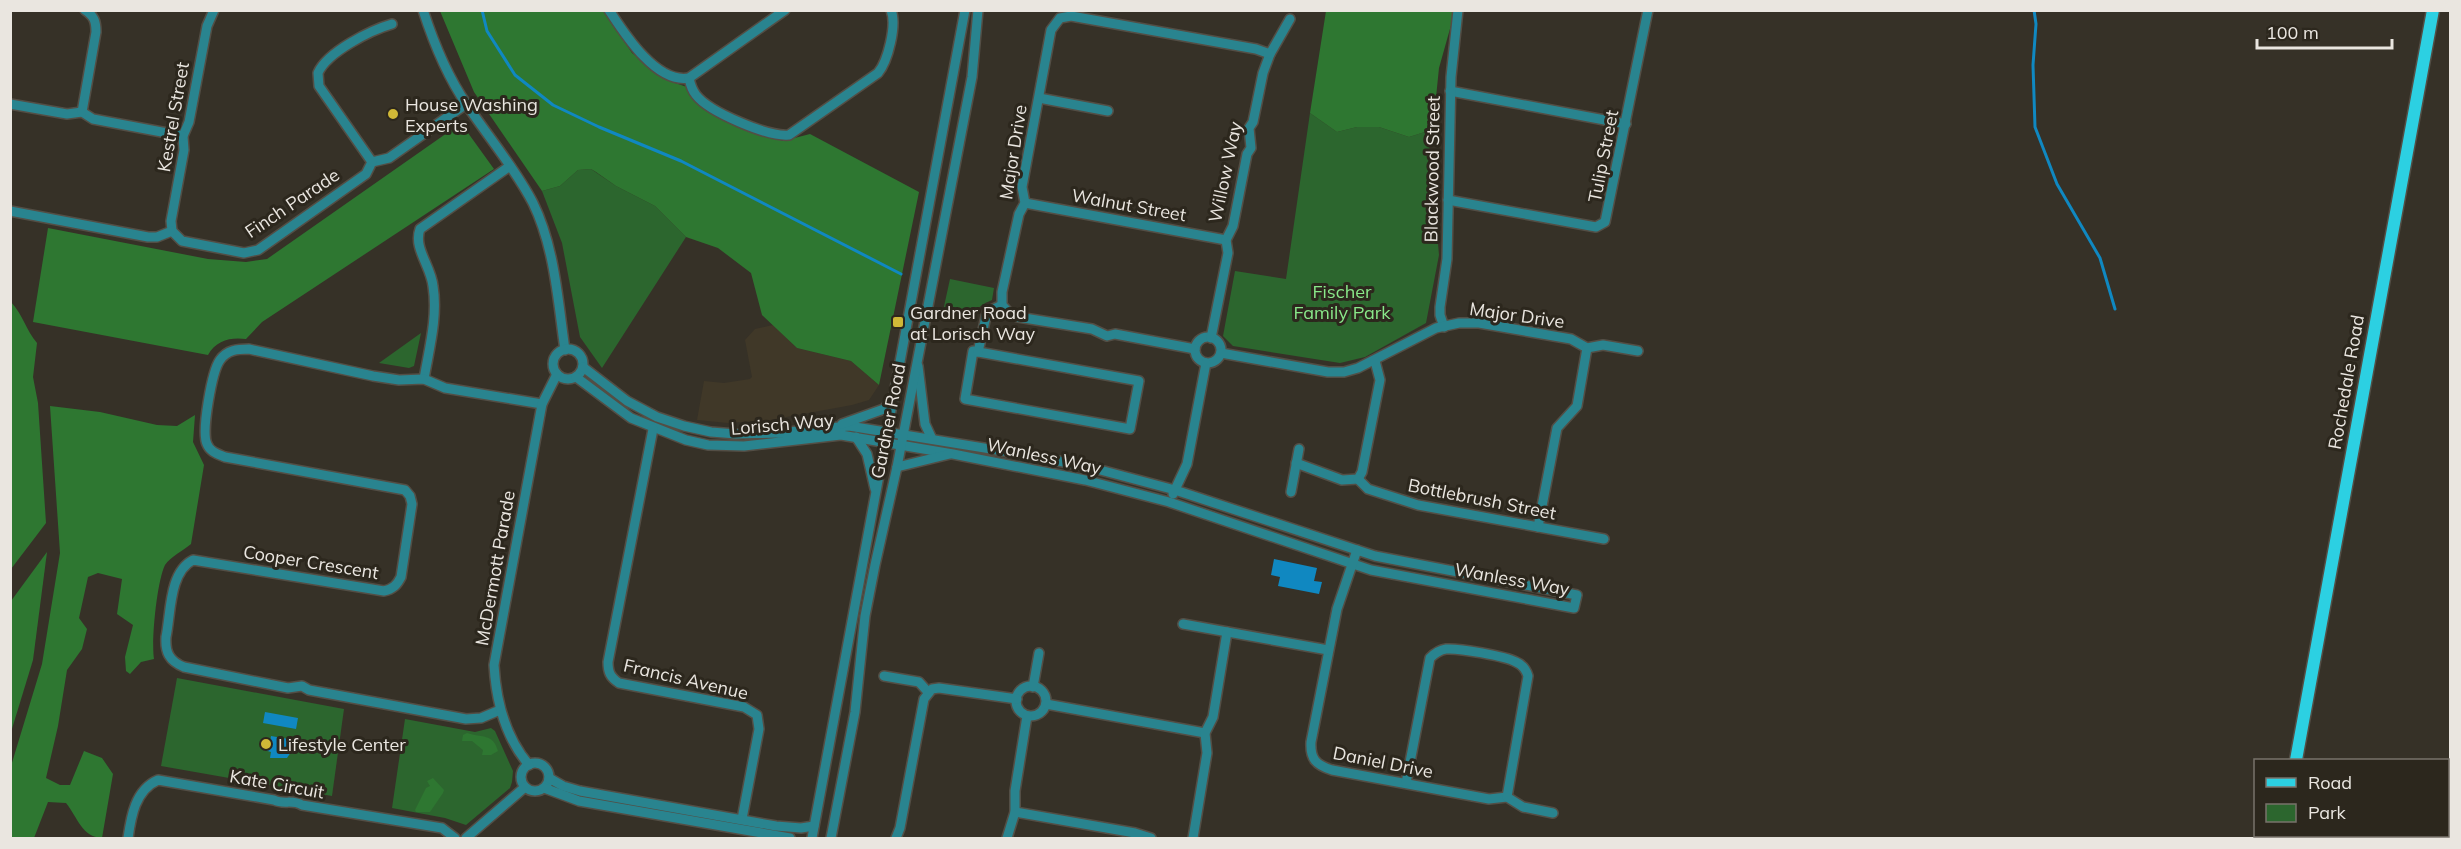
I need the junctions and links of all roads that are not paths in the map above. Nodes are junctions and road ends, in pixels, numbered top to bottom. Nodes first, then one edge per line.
1 (85, 10) edge
2 (214, 10) edge
3 (423, 10) edge
4 (609, 10) edge
5 (785, 10) edge
6 (891, 10) edge
7 (965, 10) edge
8 (978, 10) edge
9 (1458, 10) edge
10 (1648, 10) edge
11 (2433, 10) edge
12 (1059, 14) edge
13 (1290, 19) dead end
14 (392, 24) dead end
15 (1270, 54) junction
16 (688, 78) junction
17 (1450, 91) junction
18 (1039, 98) junction
19 (10, 104) edge
20 (466, 104) junction
21 (1108, 111) dead end
22 (82, 112) junction
23 (1626, 124) junction
24 (183, 136) junction
25 (372, 162) junction
26 (510, 166) junction
27 (1448, 200) junction
28 (1025, 203) junction
29 (10, 211) edge
30 (172, 231) junction
31 (1226, 240) junction
32 (1002, 305) junction
33 (1444, 327) junction
34 (1211, 338) junction
35 (1587, 348) junction
36 (1195, 349) junction
37 (565, 350) junction
38 (1638, 351) dead end
39 (978, 352) junction
40 (1221, 353) junction
41 (917, 361) junction
42 (1375, 361) junction
43 (1206, 363) junction
44 (583, 367) junction
45 (556, 374) junction
46 (576, 377) junction
47 (424, 379) junction
48 (894, 397) junction
49 (542, 404) junction
50 (840, 425) junction
51 (653, 429) junction
52 (903, 434) junction
53 (856, 437) junction
54 (886, 437) junction
55 (932, 439) junction
56 (901, 445) junction
57 (1299, 449) dead end
58 (952, 454) junction
59 (1296, 464) junction
60 (897, 467) junction
61 (1358, 478) junction
62 (1174, 490) junction
63 (1291, 492) dead end
64 (876, 494) junction
65 (1169, 502) junction
66 (1538, 527) junction
67 (1604, 539) dead end
68 (1357, 550) junction
69 (1352, 564) junction
70 (1183, 624) dead end
71 (1227, 632) junction
72 (1328, 650) junction
73 (1039, 653) dead end
74 (884, 676) dead end
75 (1033, 687) junction
76 (928, 692) junction
77 (1017, 699) junction
78 (1046, 704) junction
79 (500, 710) junction
80 (1027, 716) junction
81 (1205, 733) junction
82 (2296, 759) edge
83 (529, 765) junction
84 (549, 778) junction
85 (1406, 783) junction
86 (525, 787) junction
87 (544, 788) junction
88 (1507, 797) junction
89 (1015, 812) junction
90 (1553, 813) dead end
91 (742, 819) junction
92 (814, 826) junction
93 (128, 838) edge
94 (455, 838) edge
95 (466, 838) edge
96 (790, 838) edge
97 (812, 838) edge
98 (831, 838) edge
99 (896, 838) edge
100 (1006, 838) edge
101 (1150, 838) edge
102 (1192, 838) edge

1 - 22 street
2 - 24 street, Kestrel Street
3 - 20 street
4 - 16 street
5 - 16 street
6 - 16 street
7 - 48 street, Gardner Road
8 - 41 street, Gardner Road
9 - 17 street, Blackwood Street
10 - 23 street, Tulip Street
11 - 82 main road, Rochedale Road
12 - 15 street, Major Drive
12 - 18 street, Major Drive
13 - 15 street, Willow Way
14 - 25 street
15 - 31 street, Willow Way
17 - 23 street
17 - 27 street, Blackwood Street
18 - 21 street
18 - 28 street, Major Drive
19 - 22 street
20 - 25 street, Finch Parade
20 - 26 street
22 - 24 street
23 - 27 street, Tulip Street
24 - 30 street, Kestrel Street
25 - 30 street, Finch Parade
26 - 37 street
26 - 47 street
27 - 33 street, Blackwood Street
28 - 31 street, Walnut Street
28 - 32 street, Major Drive
29 - 30 street
31 - 34 street, Willow Way
32 - 36 street
32 - 39 street
33 - 35 street, Major Drive
33 - 42 street, Major Drive
34 - 36 street
34 - 40 street
35 - 38 street, Major Drive
35 - 66 street
36 - 43 street
37 - 44 street
37 - 45 street
39 - 39 street
40 - 42 street, Major Drive
40 - 43 street
41 - 52 street, Gardner Road
41 - 55 street
42 - 61 street
43 - 62 street
44 - 46 street
44 - 50 street, Lorisch Way
45 - 46 street
45 - 49 street, McDermott Parade
46 - 51 street, Lorisch Way
47 - 49 street, Cooper Crescent
47 - 79 street, Cooper Crescent
48 - 50 street, Lorisch Way
48 - 54 street, Gardner Road
49 - 79 street, McDermott Parade
50 - 54 street, Lorisch Way
51 - 53 street, Lorisch Way
51 - 91 street, Francis Avenue
52 - 54 street, Lorisch Way
52 - 55 street, Wanless Way
52 - 56 street, Gardner Road
53 - 54 street, Lorisch Way
53 - 64 street, Gardner Road
54 - 56 street, Lorisch Way
54 - 64 street, Gardner Road
55 - 62 street, Wanless Way
56 - 58 street, Wanless Way
56 - 60 street, Gardner Road
57 - 59 street
58 - 60 street
58 - 65 street, Wanless Way
59 - 61 street
59 - 63 street
60 - 98 street, Gardner Road
61 - 66 street, Bottlebrush Street
62 - 65 street
62 - 68 street, Wanless Way
64 - 92 street, Gardner Road
65 - 69 street, Wanless Way
66 - 67 street, Bottlebrush Street
68 - 69 street, Daniel Drive
68 - 69 street, Wanless Way
69 - 72 street, Daniel Drive
70 - 71 street
71 - 72 street
71 - 81 street
72 - 85 street, Daniel Drive
73 - 75 street
74 - 76 street
75 - 77 street
75 - 78 street
76 - 77 street
76 - 99 street
77 - 80 street
78 - 80 street
78 - 81 street
79 - 83 street, McDermott Parade
80 - 89 street
81 - 102 street
83 - 84 street
83 - 86 street
84 - 87 street
84 - 91 street
85 - 88 street, Daniel Drive
85 - 88 street
86 - 87 street
86 - 95 street
87 - 96 street
88 - 90 street, Daniel Drive
89 - 100 street
89 - 101 street
91 - 92 street
92 - 97 street, Gardner Road
93 - 94 street, Kate Circuit

